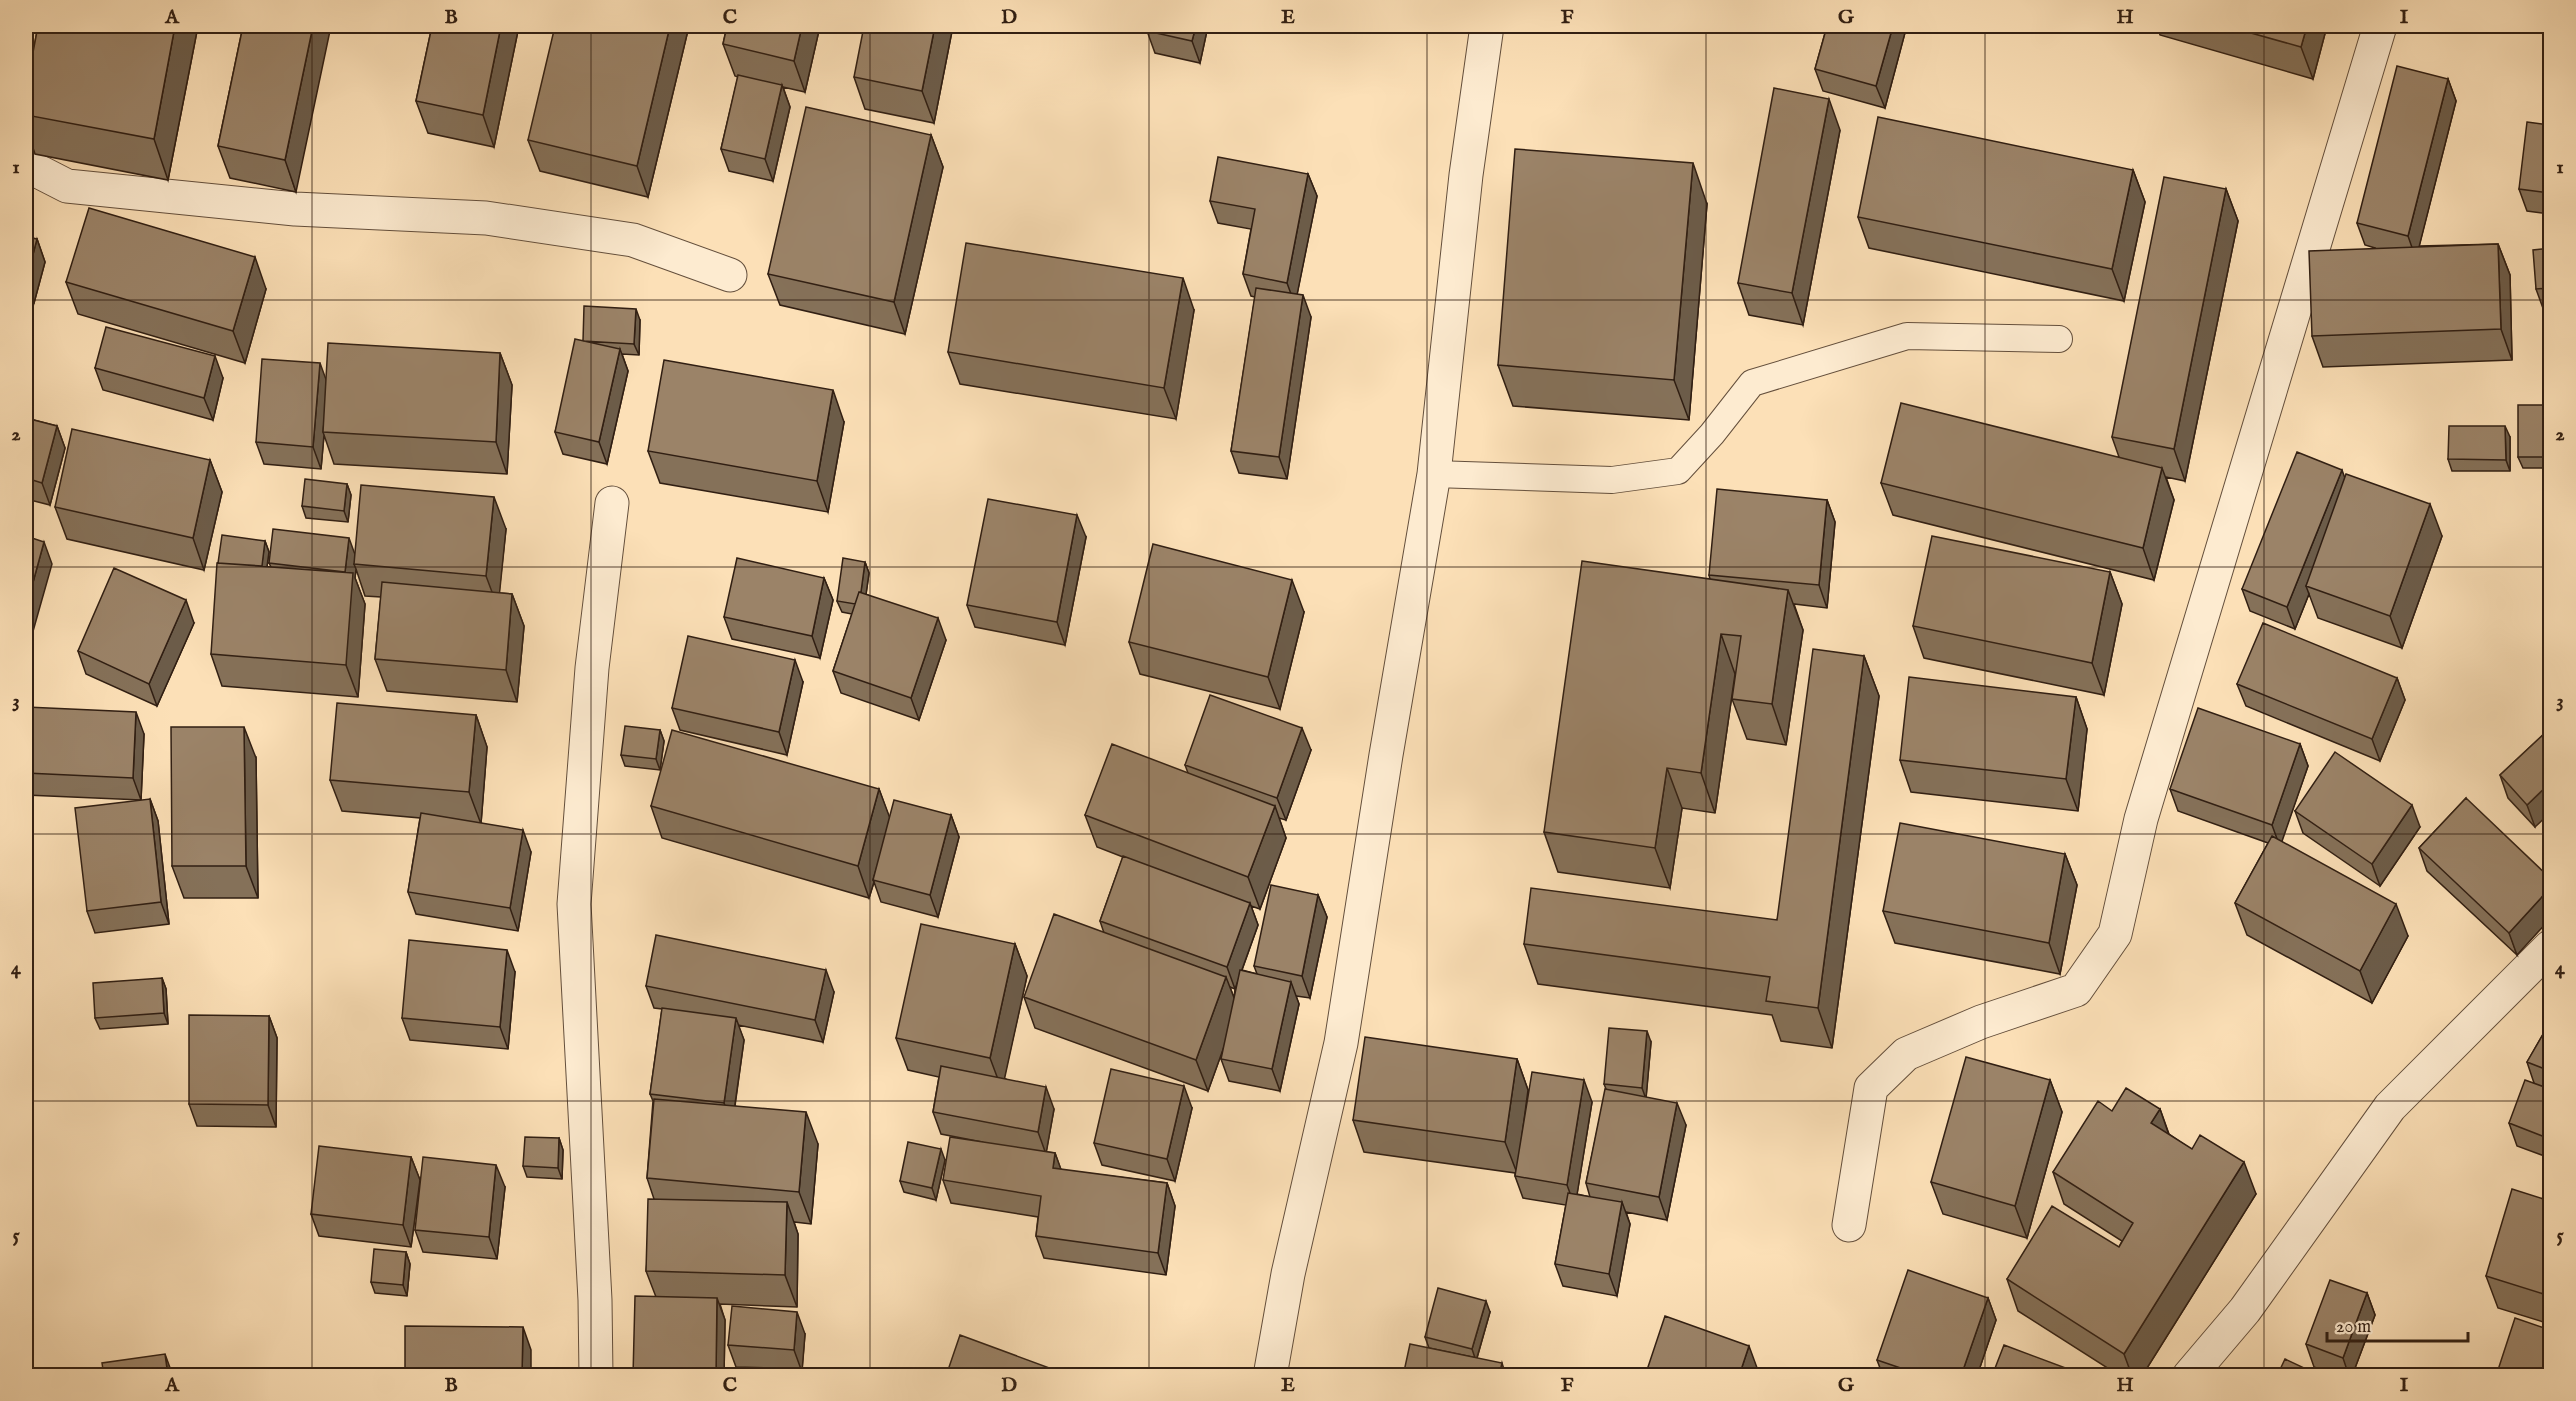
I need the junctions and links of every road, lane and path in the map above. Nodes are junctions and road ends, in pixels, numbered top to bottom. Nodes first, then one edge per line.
1 (1487, 26) edge
2 (2380, 26) edge
3 (26, 165) edge
4 (730, 275) dead end
5 (2059, 339) dead end
6 (1434, 474) junction
7 (612, 503) dead end
8 (2550, 947) edge
9 (1849, 1225) dead end
10 (596, 1376) edge
11 (1270, 1376) edge
12 (2189, 1376) edge

1 - 6 street
2 - 9 street
3 - 4 street
5 - 6 lane
6 - 11 street
7 - 10 street
8 - 12 street

